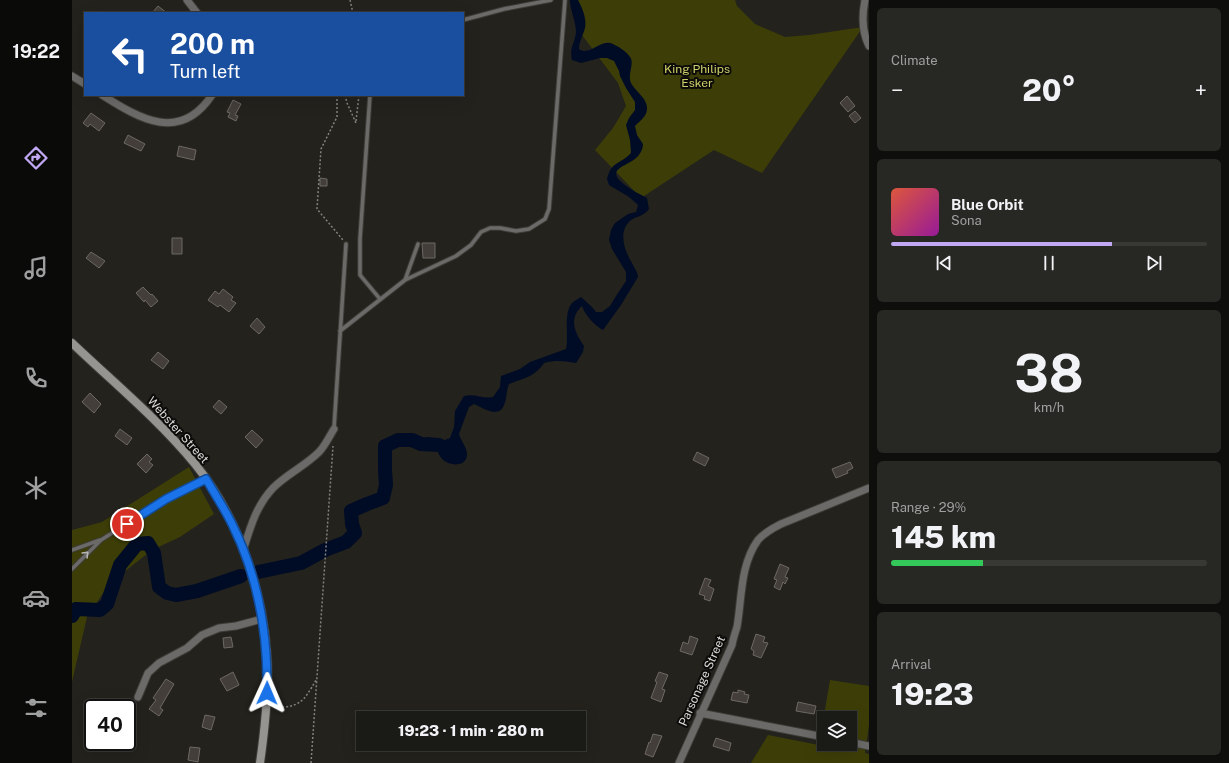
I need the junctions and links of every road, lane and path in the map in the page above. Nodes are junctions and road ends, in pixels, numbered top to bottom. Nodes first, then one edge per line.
1 (188, 0) edge
2 (350, 0) edge
3 (551, 0) edge
4 (565, 0) edge
5 (865, 0) edge
6 (196, 12) edge
7 (353, 12) edge
8 (464, 20) edge
9 (869, 46) edge
10 (72, 76) edge
11 (84, 83) edge
12 (104, 96) edge
13 (211, 96) edge
14 (337, 96) edge
15 (345, 96) edge
16 (359, 96) edge
17 (370, 96) edge
18 (346, 244) joint
19 (418, 244) dead end
20 (405, 280) junction
21 (380, 299) junction
22 (340, 331) junction
23 (72, 343) edge
24 (334, 430) joint
25 (333, 445) dead end
26 (206, 479) junction
27 (869, 488) edge
28 (101, 540) junction
29 (72, 550) edge
30 (244, 551) junction
31 (72, 569) edge
32 (262, 619) junction
33 (317, 679) junction
34 (138, 697) dead end
35 (266, 706) junction
36 (700, 713) junction
37 (817, 736) edge
38 (857, 743) edge
39 (869, 746) edge
40 (260, 763) edge
41 (311, 763) edge
42 (679, 763) edge

1 - 6 street
2 - 7 path
3 - 8 lane
4 - 20 lane
5 - 9 street
10 - 11 street
12 - 13 street
14 - 18 path
15 - 16 path
17 - 21 lane
18 - 22 lane
19 - 20 lane
20 - 21 lane
21 - 22 lane
22 - 24 lane
23 - 26 street, Webster Street
24 - 30 street
25 - 33 path
26 - 28 lane
26 - 30 street, Webster Street
27 - 36 street, Parsonage Street
28 - 29 lane
31 -> 28 lane
30 - 32 street, Webster Street
32 - 34 street
32 - 35 street, Webster Street
33 - 35 path
33 - 41 path
35 - 40 street, Webster Street
36 - 37 street
36 - 42 street, Parsonage Street
38 - 39 street

